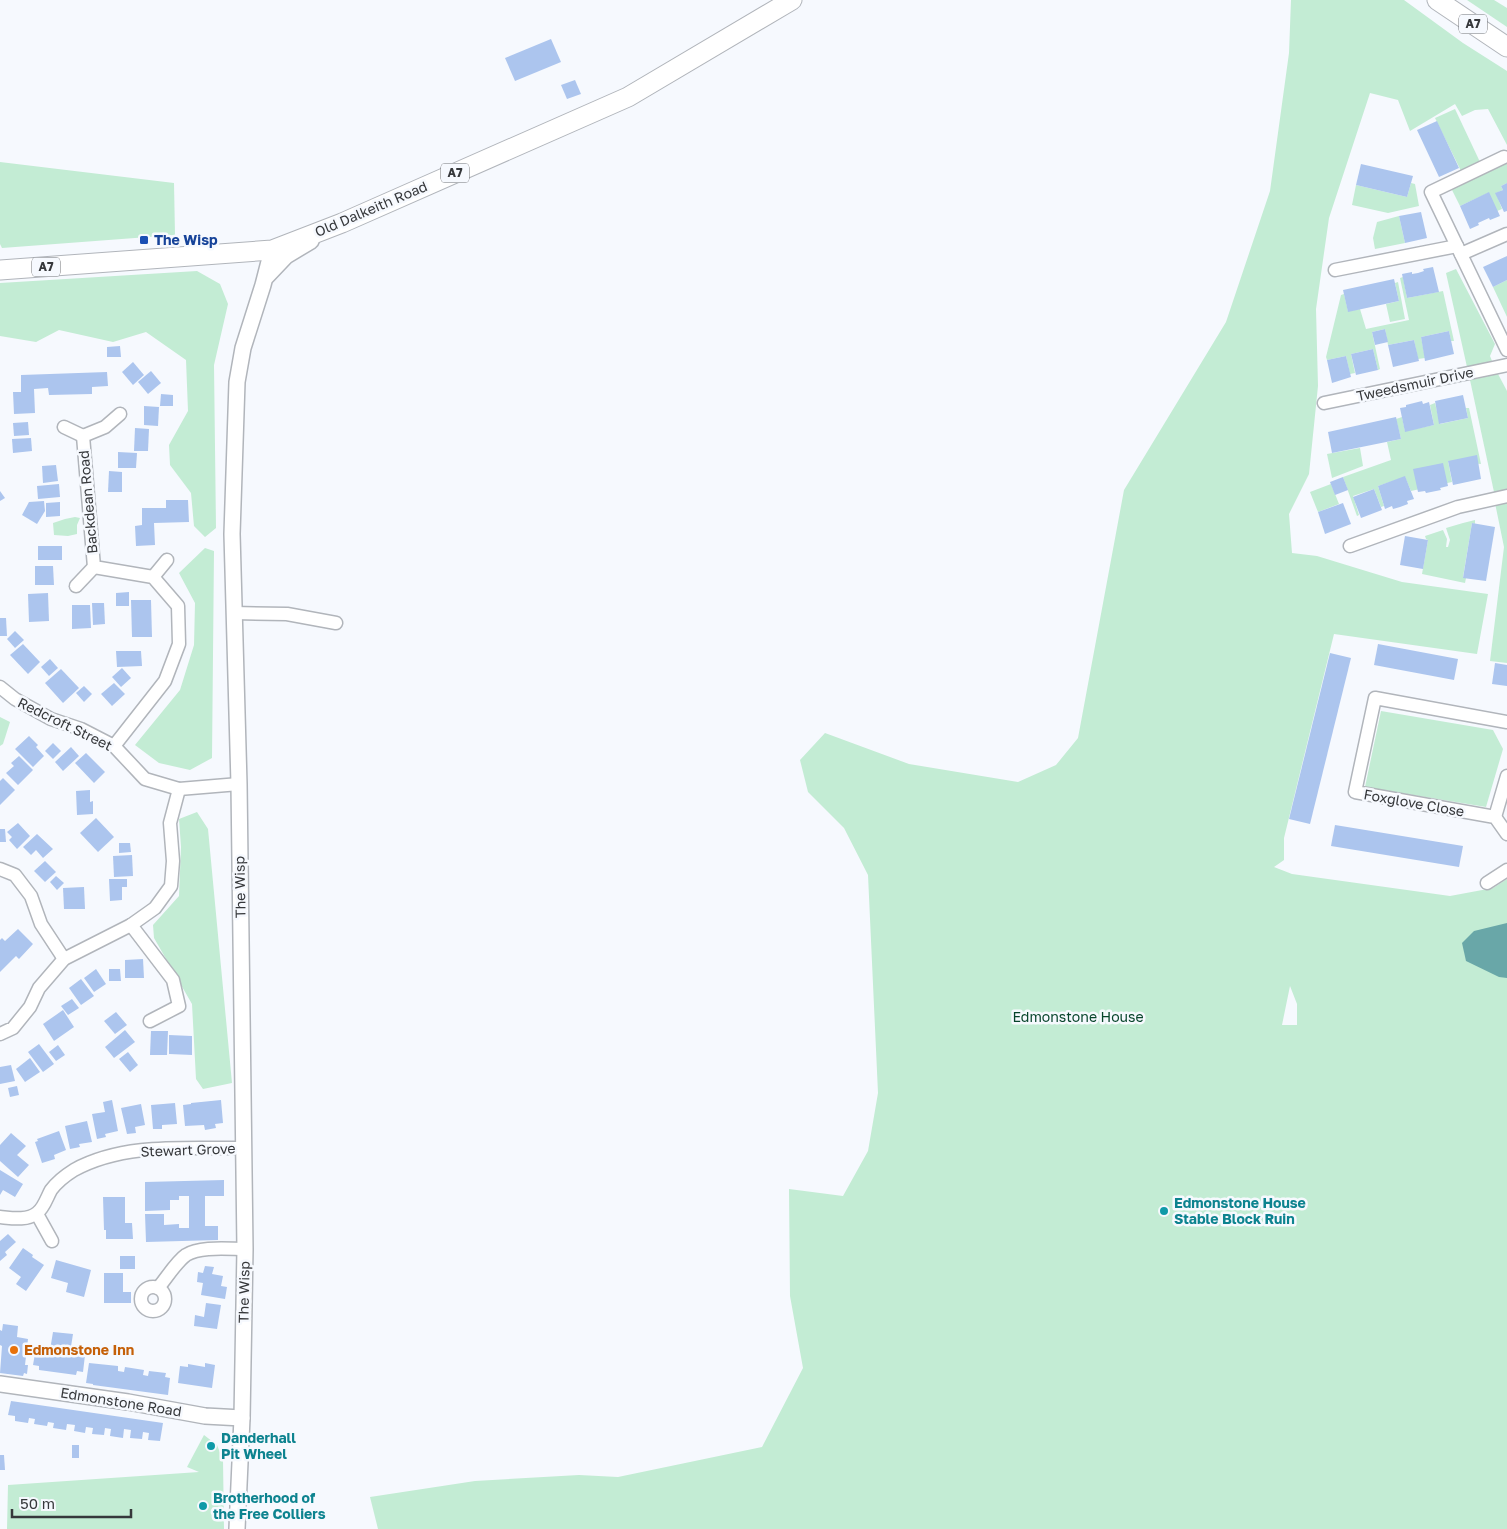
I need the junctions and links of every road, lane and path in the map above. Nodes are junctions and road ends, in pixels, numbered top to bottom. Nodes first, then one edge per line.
1 (792, 0) edge
2 (1437, 0) edge
3 (1507, 47) edge
4 (1504, 158) dead end
5 (468, 167) junction
6 (1507, 234) edge
7 (272, 250) junction
8 (1459, 250) junction
9 (0, 270) edge
10 (1335, 270) dead end
11 (265, 277) junction
12 (1507, 350) edge
13 (1507, 365) edge
14 (1324, 403) dead end
15 (120, 414) dead end
16 (64, 427) dead end
17 (83, 436) junction
18 (1507, 496) edge
19 (1350, 546) dead end
20 (167, 560) dead end
21 (94, 567) junction
22 (153, 577) junction
23 (76, 586) dead end
24 (234, 613) junction
25 (336, 623) dead end
26 (0, 687) edge
27 (1507, 722) edge
28 (114, 746) junction
29 (1507, 776) edge
30 (239, 784) junction
31 (179, 790) junction
32 (1495, 817) junction
33 (1507, 834) edge
34 (0, 869) edge
35 (1507, 870) edge
36 (1487, 882) dead end
37 (131, 926) junction
38 (64, 959) junction
39 (150, 1021) dead end
40 (0, 1034) edge
41 (244, 1148) junction
42 (37, 1214) junction
43 (0, 1216) edge
44 (52, 1241) dead end
45 (245, 1249) junction
46 (158, 1288) dead end
47 (0, 1384) edge
48 (242, 1418) junction
49 (237, 1529) edge

1 - 5 main road, Old Dalkeith Road / A7
2 - 3 main road, A7
4 - 8 street
5 - 7 main road, Old Dalkeith Road / A7
5 - 11 street
6 - 8 street
7 - 9 main road, Old Dalkeith Road / A7
7 - 11 street, The Wisp
8 - 10 street
8 - 12 street
11 - 24 street, The Wisp
13 - 14 street, Tweedsmuir Drive
15 - 17 street, Backdean Road
16 - 17 street, Backdean Road
17 - 21 street, Backdean Road
18 - 19 street
20 - 22 street
21 - 22 street, Backdean Road
21 - 23 street, Backdean Road
22 - 28 street
24 - 25 street
24 - 30 street, The Wisp
26 - 28 street, Redcroft Street
27 - 32 street, Foxglove Close
28 - 31 street, Redcroft Street
29 - 32 street
30 - 31 street, Redcroft Street
30 - 41 street, The Wisp
31 - 37 street
32 - 33 street
34 - 38 street
35 - 36 street
37 - 38 street
37 - 39 street
38 - 40 street
41 - 42 street, Stewart Grove
41 - 45 street, The Wisp
42 - 43 street
42 - 44 street
45 - 46 street
45 - 48 street, The Wisp
47 - 48 street, Edmonstone Road
48 - 49 street, The Wisp

